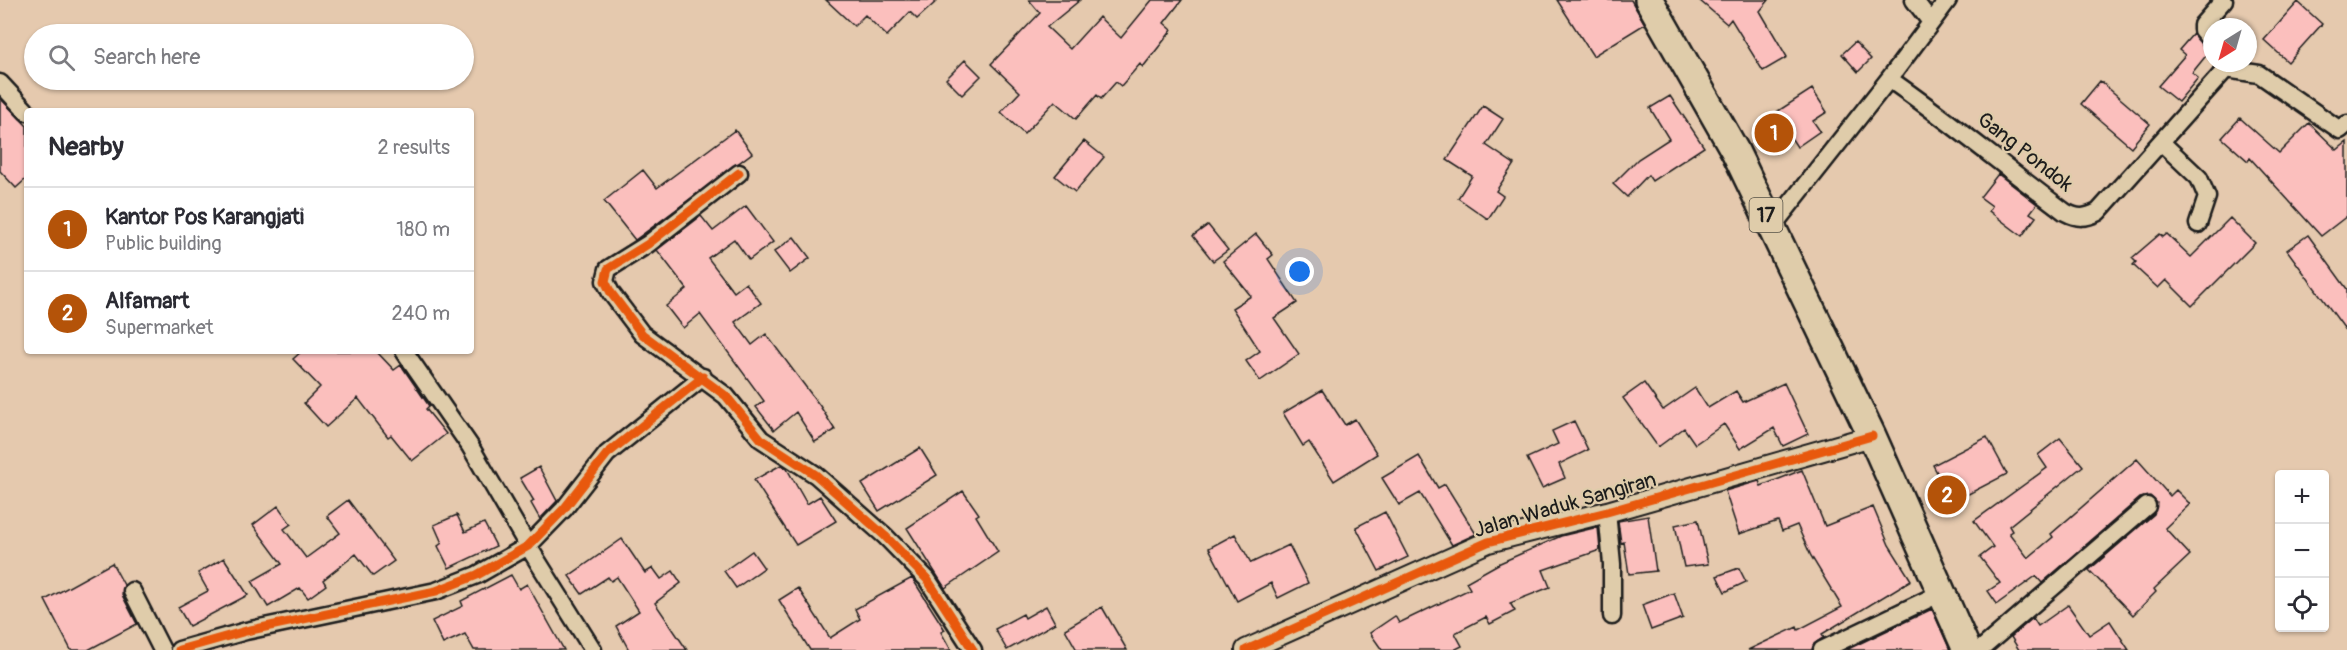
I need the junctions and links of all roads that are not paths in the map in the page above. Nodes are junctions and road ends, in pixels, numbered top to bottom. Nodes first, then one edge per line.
1 (1649, 0) edge
2 (1914, 0) edge
3 (1947, 0) edge
4 (2224, 0) edge
5 (2208, 18) edge
6 (1931, 22) junction
7 (2220, 72) edge
8 (2250, 72) edge
9 (1889, 79) junction
10 (0, 83) edge
11 (24, 109) edge
12 (2347, 124) edge
13 (2161, 142) junction
14 (740, 173) dead end
15 (2198, 224) dead end
16 (1772, 227) junction
17 (406, 354) edge
18 (703, 377) junction
19 (1872, 436) junction
20 (2147, 506) dead end
21 (1606, 512) junction
22 (528, 546) junction
23 (132, 591) dead end
24 (1941, 593) junction
25 (1612, 616) dead end
26 (162, 650) edge
27 (179, 650) edge
28 (593, 650) edge
29 (973, 650) edge
30 (1246, 650) edge
31 (1822, 650) edge
32 (1967, 650) edge
33 (1980, 650) edge

1 - 16 highway, 17
2 - 6 street
3 - 6 street
4 - 5 street
6 - 9 street
7 - 13 street, Gang Pondok
8 - 12 street
9 - 13 street, Gang Pondok
9 - 16 street
10 - 11 street
13 - 15 street
14 - 18 street
16 - 19 highway, 17
17 - 22 street
18 - 22 street
18 - 29 street
19 - 21 street, Jalan Waduk Sangiran
19 - 24 highway, 17
20 - 33 street
21 - 25 street
21 - 30 street, Jalan Waduk Sangiran
22 - 27 street
22 - 28 street
23 - 26 street
24 - 31 street
24 - 32 highway, 17

